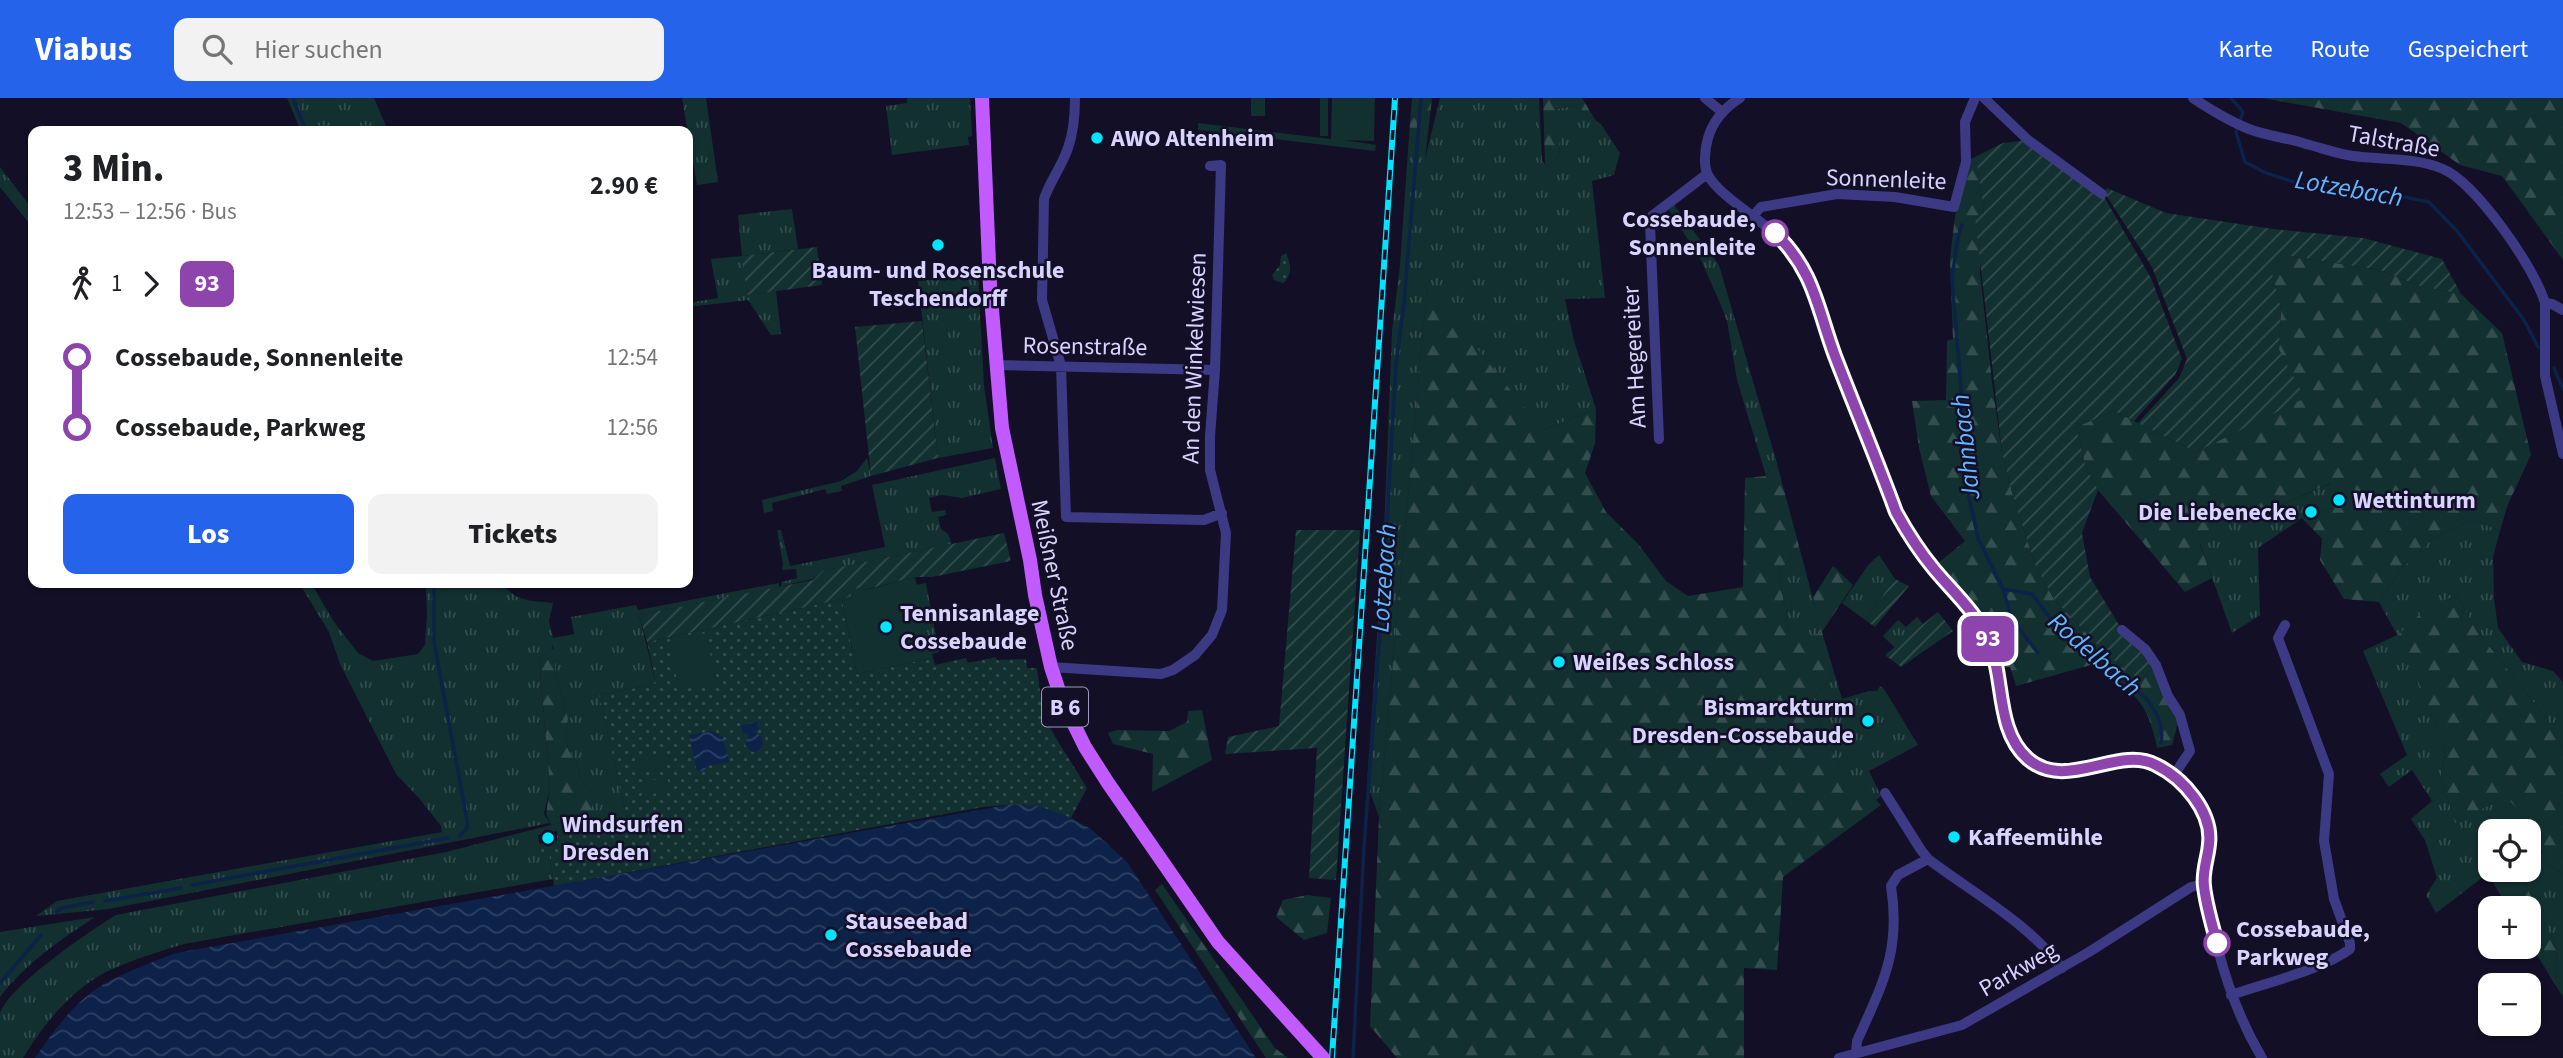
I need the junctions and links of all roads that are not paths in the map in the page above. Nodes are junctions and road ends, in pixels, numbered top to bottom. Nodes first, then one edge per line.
1 (982, 98) edge
2 (1075, 98) edge
3 (1705, 98) edge
4 (1740, 98) edge
5 (1975, 98) edge
6 (1984, 98) edge
7 (2193, 98) edge
8 (1722, 112) junction
9 (1210, 166) dead end
10 (1707, 174) junction
11 (2102, 194) dead end
12 (1754, 216) junction
13 (2544, 303) junction
14 (2563, 310) edge
15 (996, 365) junction
16 (1060, 366) junction
17 (1215, 370) junction
18 (1659, 439) dead end
19 (2563, 454) edge
20 (1222, 513) junction
21 (2285, 625) dead end
22 (2122, 630) dead end
23 (1051, 667) junction
24 (2174, 775) junction
25 (1885, 793) dead end
26 (1928, 859) junction
27 (2204, 884) junction
28 (2062, 968) junction
29 (2231, 995) junction
30 (1856, 1053) junction
31 (1322, 1058) edge
32 (1839, 1058) edge
33 (2262, 1058) edge

1 - 15 main road, Meißner Straße / B 6
2 - 16 street
3 - 8 street
4 - 8 street
5 - 12 street, Sonnenleite
6 - 11 street
7 - 13 street, Talstraße
8 - 10 street
9 - 17 street, An den Winkelwiesen
10 - 12 street
10 - 18 street, Am Hegereiter
12 - 24 street
13 - 14 street
13 - 19 street, Talstraße
15 - 16 street, Rosenstraße
15 - 23 main road, Meißner Straße / B 6
16 - 17 street, Rosenstraße
16 - 20 street
17 - 20 street, An den Winkelwiesen
20 - 23 street, An den Winkelwiesen
21 - 29 street
22 - 24 street
23 - 31 main road, Meißner Straße / B 6
24 - 27 street
25 - 26 street
26 - 28 street
26 - 30 street
27 - 28 street, Parkweg
27 - 29 street
28 - 30 street, Parkweg
29 - 33 street
30 - 32 street, Parkweg

